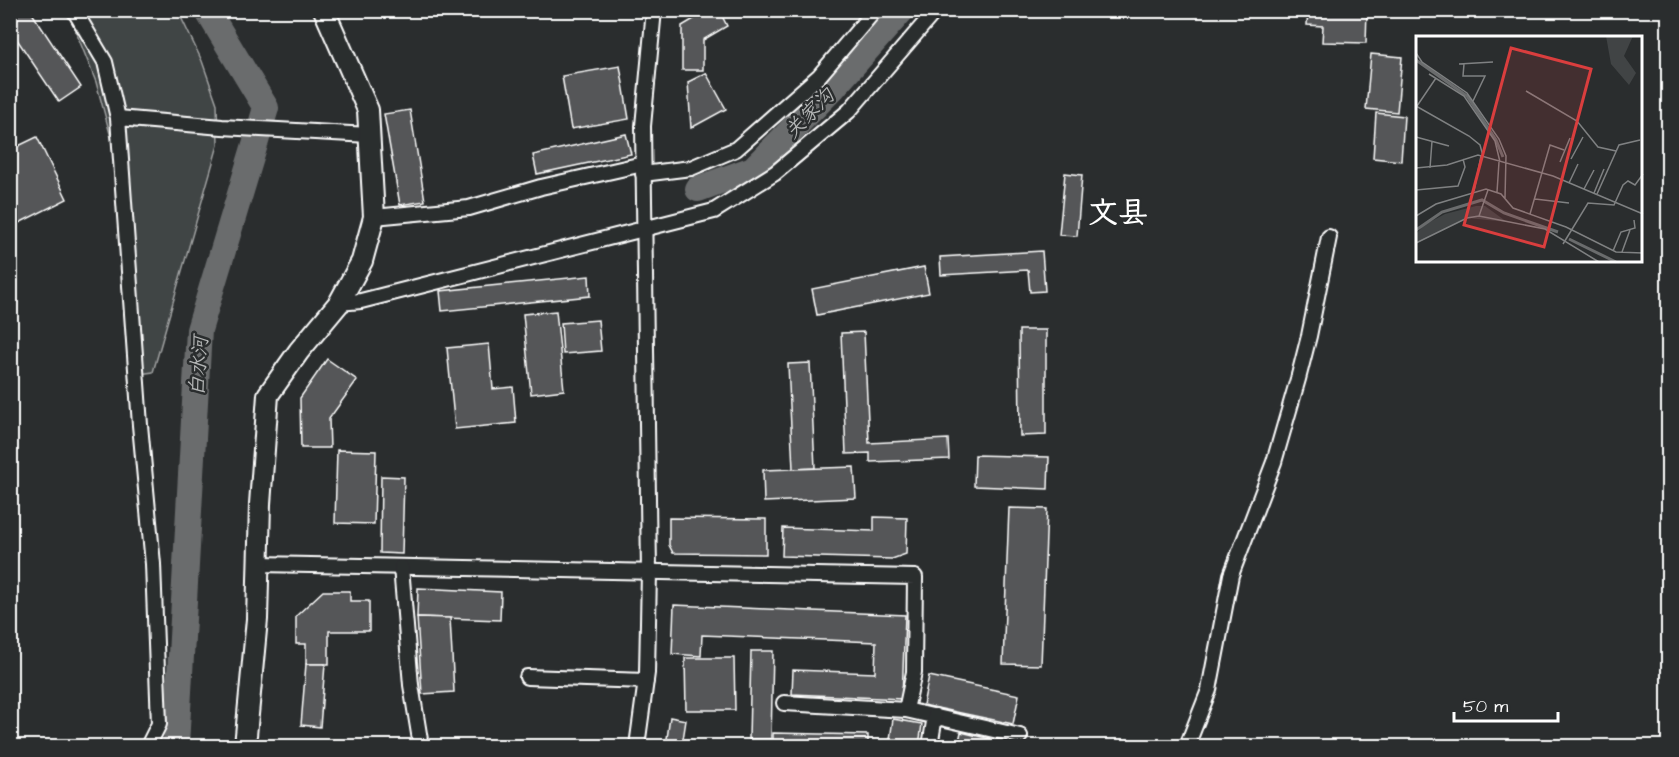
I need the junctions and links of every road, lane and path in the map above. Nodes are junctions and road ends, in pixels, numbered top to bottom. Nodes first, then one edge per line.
1 (74, 10) edge
2 (654, 10) edge
3 (875, 10) edge
4 (936, 10) edge
5 (330, 12) edge
6 (118, 118) junction
7 (361, 135) junction
8 (643, 169) junction
9 (374, 217) junction
10 (644, 230) junction
11 (1329, 237) dead end
12 (339, 303) junction
13 (259, 564) junction
14 (401, 567) junction
15 (649, 572) junction
16 (527, 677) dead end
17 (646, 681) junction
18 (784, 704) dead end
19 (906, 710) junction
20 (934, 716) junction
21 (1020, 736) dead end
22 (148, 747) edge
23 (244, 747) edge
24 (422, 747) edge
25 (637, 747) edge
26 (930, 747) edge
27 (1187, 747) edge

1 - 6 street
2 - 8 street
3 - 8 street
4 - 10 street
5 - 7 highway
6 - 7 street
6 - 22 street
7 - 9 highway
8 - 9 street
8 - 10 street
9 - 12 highway
10 - 12 street
10 - 15 street
11 - 27 street
12 - 13 highway
13 - 14 street
13 - 23 highway
14 - 15 street
14 - 24 street
15 - 17 street
15 - 19 street
16 - 17 street
17 - 25 street
18 - 19 street
19 - 20 street
20 - 21 street
20 - 26 street

